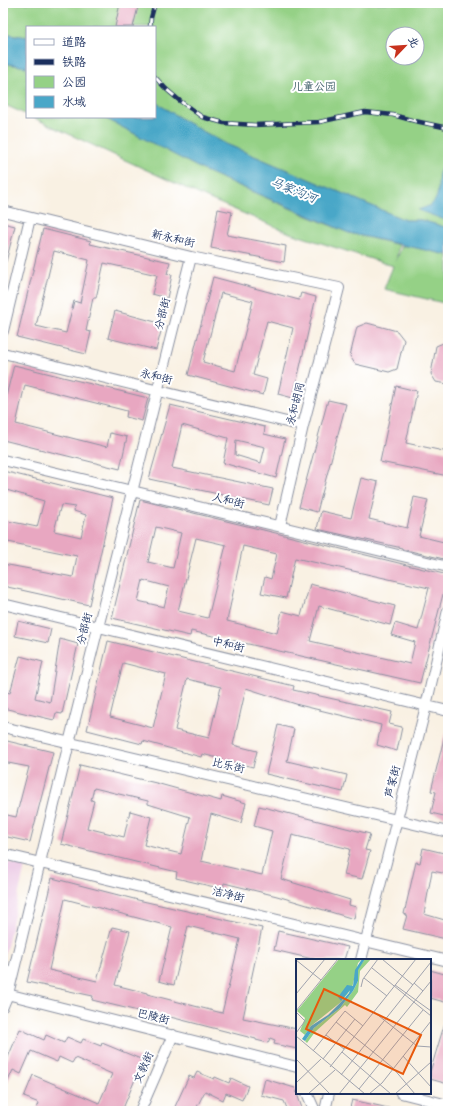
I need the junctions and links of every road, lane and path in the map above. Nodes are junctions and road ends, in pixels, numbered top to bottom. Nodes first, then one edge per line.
1 (3, 211) edge
2 (30, 218) junction
3 (191, 257) junction
4 (339, 288) joint
5 (3, 331) edge
6 (3, 353) edge
7 (157, 391) junction
8 (303, 426) junction
9 (3, 460) edge
10 (132, 491) junction
11 (280, 526) junction
12 (448, 567) edge
13 (3, 604) edge
14 (448, 610) edge
15 (99, 627) junction
16 (426, 706) junction
17 (448, 711) edge
18 (3, 727) edge
19 (69, 743) junction
20 (397, 819) junction
21 (448, 832) edge
22 (3, 854) edge
23 (40, 863) junction
24 (365, 941) junction
25 (361, 959) edge
26 (448, 961) edge
27 (6, 994) edge
28 (3, 1006) edge
29 (173, 1035) junction
30 (296, 1068) edge
31 (307, 1094) edge
32 (329, 1094) edge
33 (405, 1094) edge
34 (448, 1104) edge
35 (140, 1111) edge
36 (315, 1111) edge
37 (325, 1111) edge

1 - 2 street, 新永和街
2 - 3 street, 新永和街
2 - 5 street
3 - 4 street, 新永和街
3 - 7 street, 分部街
4 - 8 street, 永和胡同
6 - 7 street, 永和街
7 - 8 street, 永和街
7 - 10 street, 分部街
8 - 11 street, 永和胡同
9 - 10 street, 人和街
10 - 11 street, 人和街
10 - 15 street, 分部街
11 - 12 street, 人和街
13 - 15 street, 中和街
14 - 16 street, 芦家街
15 - 16 street, 中和街
15 - 19 street, 分部街
16 - 17 street, 中和街
16 - 20 street, 芦家街
18 - 19 street, 比乐街
19 - 20 street, 比乐街
19 - 23 street, 分部街
20 - 21 street, 比乐街
20 - 24 street, 芦家街
22 - 23 street, 洁净街
23 - 24 street, 洁净街
23 - 27 street, 分部街
24 - 25 street, 芦家街
24 - 26 street, 洁净街
27 - 28 street, 分部街
27 - 29 street, 巴陵街
29 - 30 street, 巴陵街
29 - 35 street, 文教街
31 - 36 street
32 - 37 street
33 - 34 street

